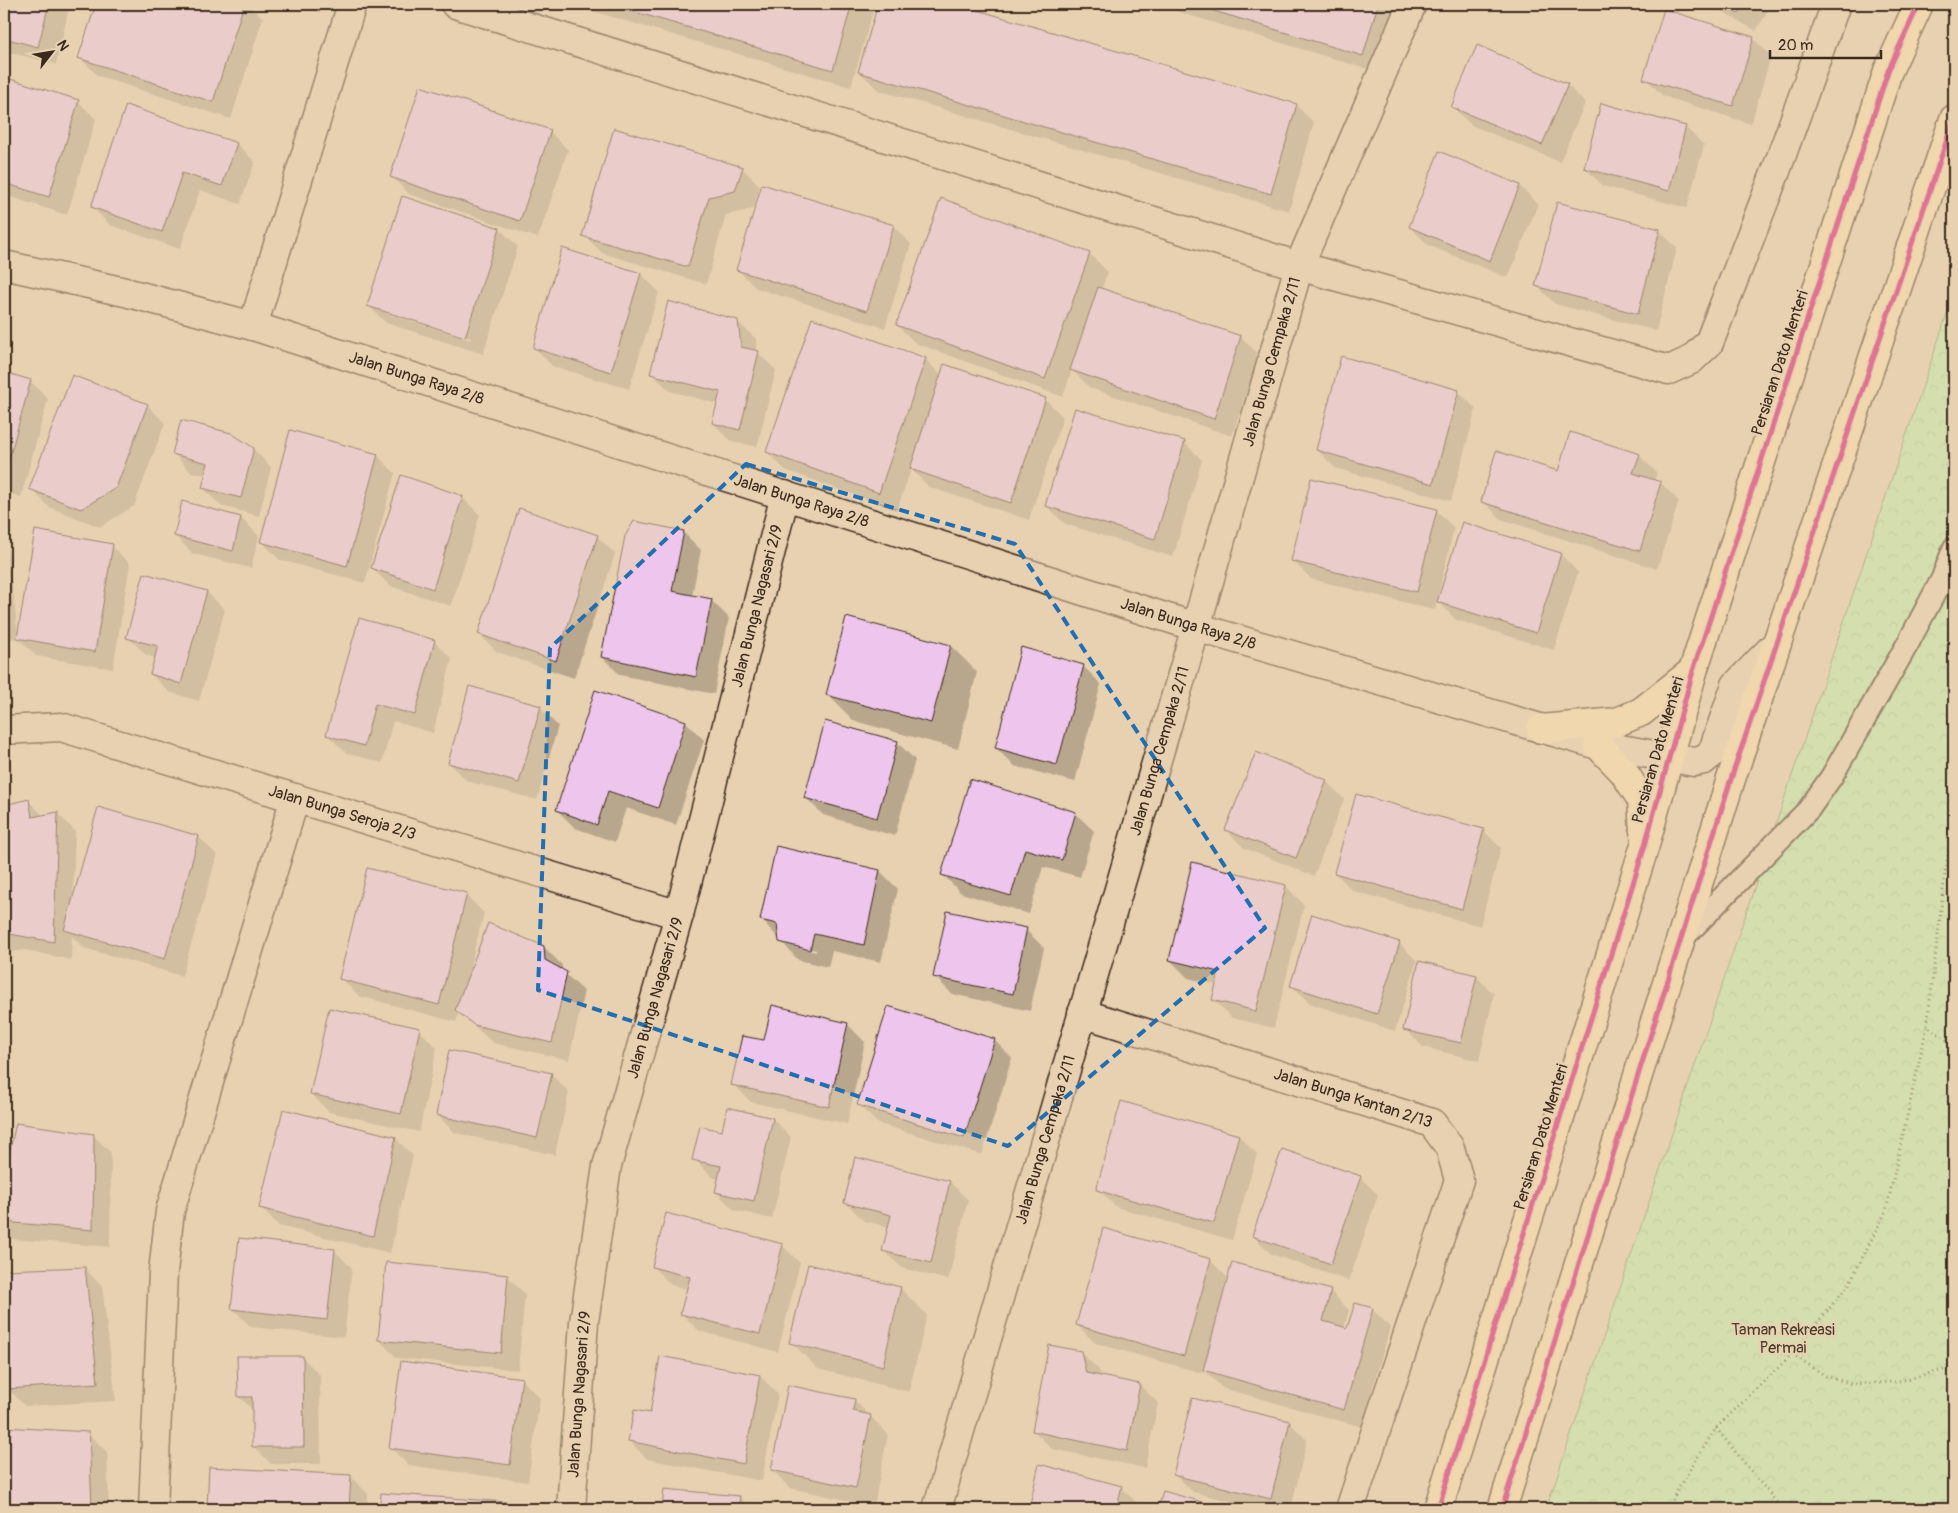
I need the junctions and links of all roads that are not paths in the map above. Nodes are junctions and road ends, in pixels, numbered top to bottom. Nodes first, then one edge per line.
1 (352, 4) edge
2 (455, 4) edge
3 (1412, 4) edge
4 (1836, 4) edge
5 (1919, 4) edge
6 (1954, 119) edge
7 (4, 265) edge
8 (1299, 266) junction
9 (254, 326) junction
10 (785, 495) junction
11 (1954, 548) edge
12 (1196, 627) junction
13 (1777, 643) junction
14 (1694, 671) junction
15 (4, 730) edge
16 (1541, 730) junction
17 (1598, 745) junction
18 (1669, 758) junction
19 (295, 798) junction
20 (1645, 845) junction
21 (679, 915) junction
22 (1680, 941) junction
23 (1082, 1013) junction
24 (153, 1509) edge
25 (571, 1509) edge
26 (936, 1509) edge
27 (1350, 1509) edge
28 (1438, 1509) edge
29 (1502, 1509) edge

1 - 9 street
2 - 8 street
3 - 8 street, Jalan Bunga Cempaka 2/11
4 - 8 street
5 - 14 main road, Persiaran Dato Menteri
6 - 13 main road
7 - 9 street, Jalan Bunga Raya 2/8
8 - 12 street, Jalan Bunga Cempaka 2/11
9 - 10 street, Jalan Bunga Raya 2/8
10 - 12 street, Jalan Bunga Raya 2/8
10 - 21 street, Jalan Bunga Nagasari 2/9
11 - 22 lane
12 - 16 street, Jalan Bunga Raya 2/8
12 - 23 street, Jalan Bunga Cempaka 2/11
13 - 18 street, Jalan Bunga Raya 2/8
13 - 22 main road
14 - 16 main road
14 - 18 main road, Persiaran Dato Menteri
15 - 19 street, Jalan Bunga Seroja 2/3
16 - 17 street, Jalan Bunga Raya 2/8
17 - 18 street, Jalan Bunga Raya 2/8
17 - 20 main road
18 - 20 main road, Persiaran Dato Menteri
19 - 21 street, Jalan Bunga Seroja 2/3
19 - 24 street
20 - 28 main road, Persiaran Dato Menteri
21 - 25 street, Jalan Bunga Nagasari 2/9
22 - 29 main road
23 - 26 street, Jalan Bunga Cempaka 2/11
23 - 27 street, Jalan Bunga Kantan 2/13

